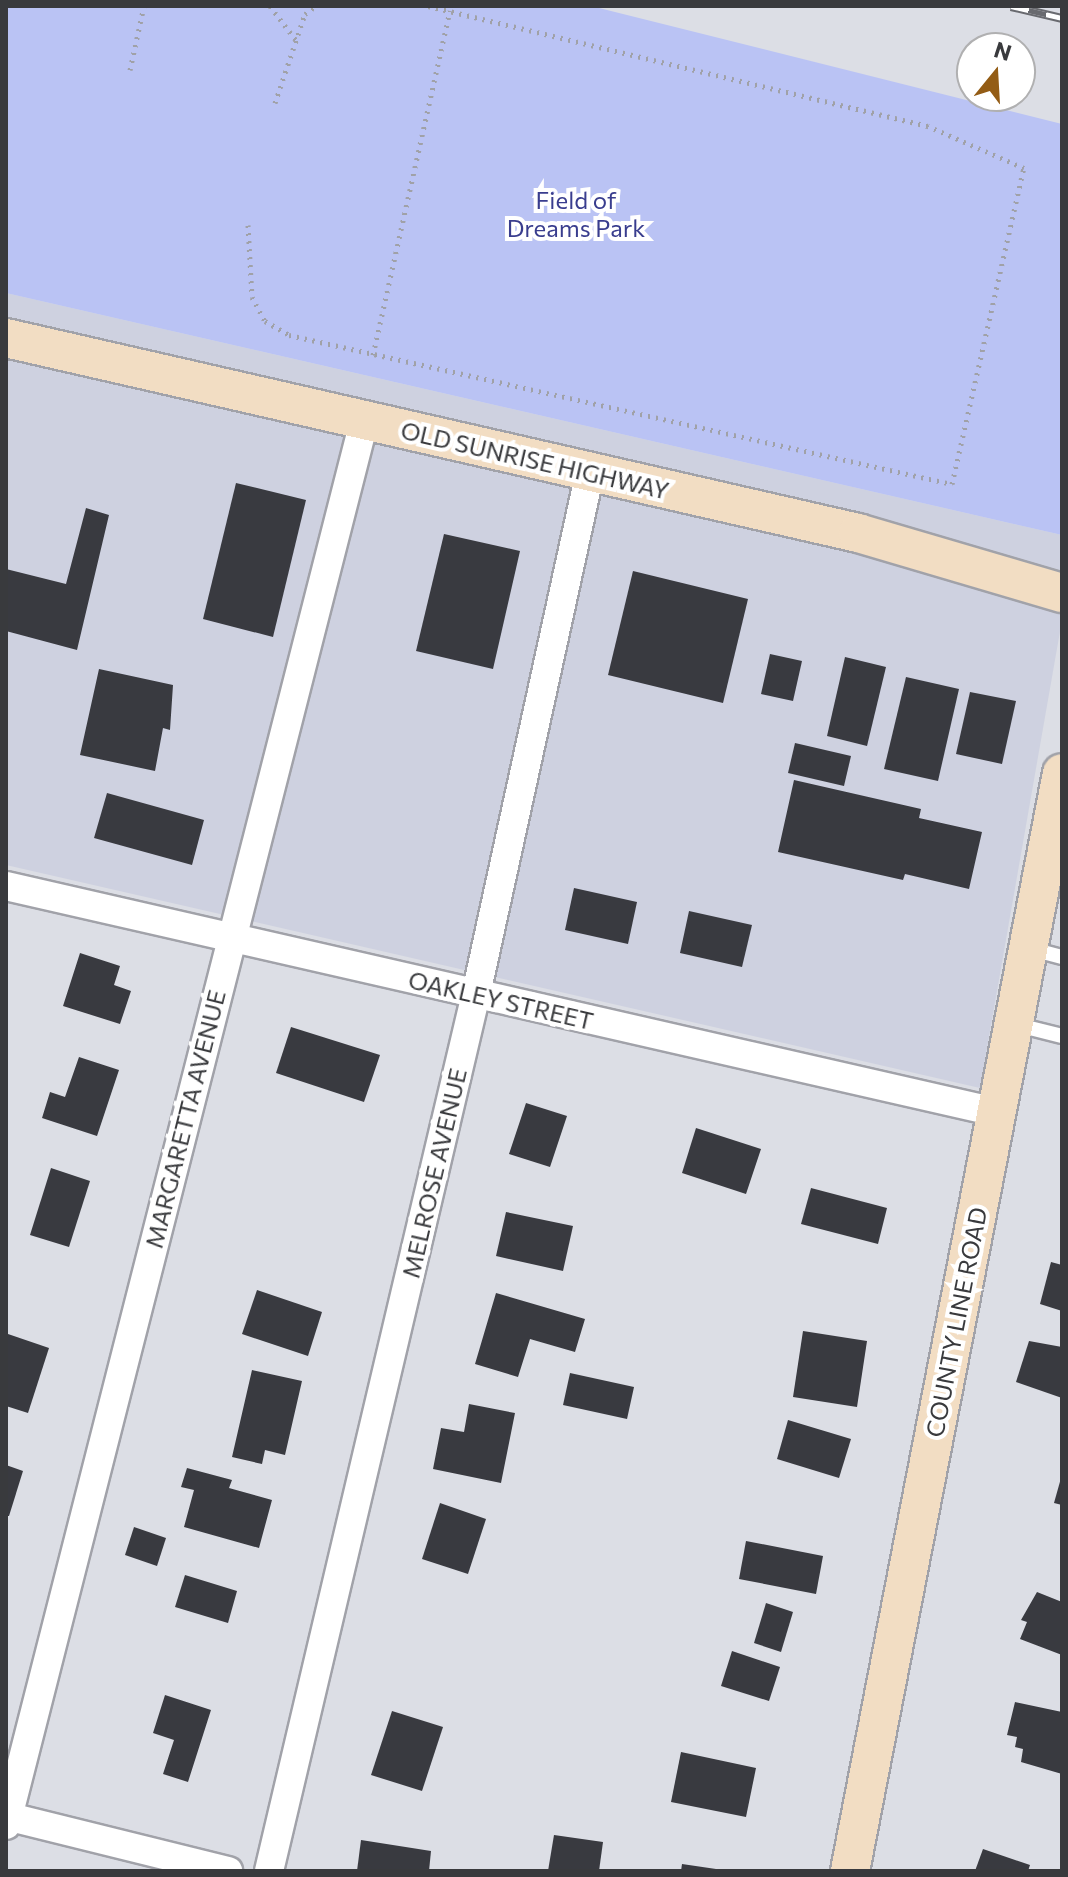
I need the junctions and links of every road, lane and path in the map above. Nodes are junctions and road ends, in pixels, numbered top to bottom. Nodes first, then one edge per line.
1 (144, 6) edge
2 (270, 6) edge
3 (316, 6) edge
4 (428, 6) edge
5 (450, 11) junction
6 (296, 41) junction
7 (130, 70) dead end
8 (275, 103) dead end
9 (248, 225) dead end
10 (6, 338) edge
11 (373, 355) junction
12 (364, 422) junction
13 (590, 472) junction
14 (1062, 593) edge
15 (1062, 773) edge
16 (6, 886) edge
17 (231, 938) junction
18 (1045, 953) edge
19 (476, 994) junction
20 (1014, 1024) junction
21 (1062, 1036) edge
22 (996, 1112) junction
23 (7, 1819) edge
24 (228, 1871) edge
25 (269, 1871) edge
26 (850, 1871) edge

1 - 7 path
2 - 6 path
3 - 6 path
4 - 5 path
5 - 11 path
5 - 11 path
6 - 8 path
9 - 11 path
10 - 12 main road, OLD SUNRISE HIGHWAY
12 - 13 main road, OLD SUNRISE HIGHWAY
12 - 17 street, MARGARETTA AVENUE
13 - 14 main road, OLD SUNRISE HIGHWAY
13 - 19 street, MELROSE AVENUE
15 - 18 main road, COUNTY LINE ROAD
16 - 17 street, OAKLEY STREET
17 - 19 street, OAKLEY STREET
17 - 23 street, MARGARETTA AVENUE
18 - 20 main road, COUNTY LINE ROAD
19 - 22 street, OAKLEY STREET
19 - 25 street, MELROSE AVENUE
20 - 21 lane
20 - 22 main road, COUNTY LINE ROAD
22 - 26 main road, COUNTY LINE ROAD
23 - 24 street

